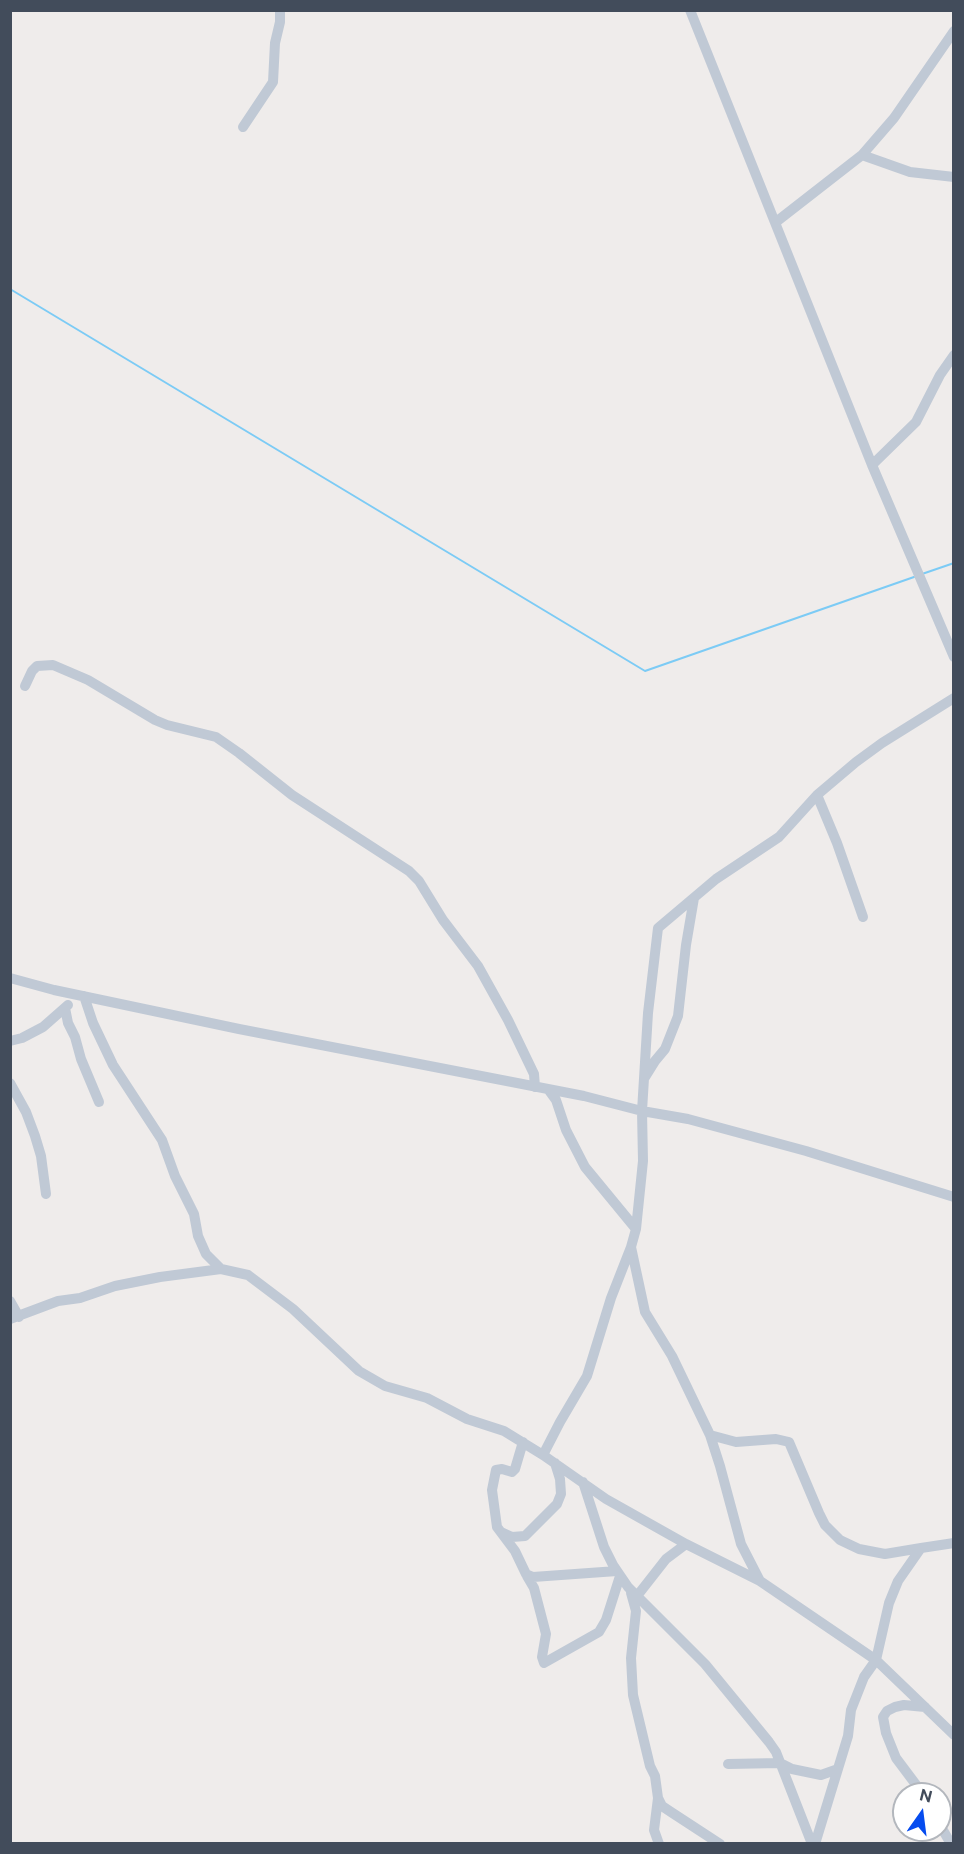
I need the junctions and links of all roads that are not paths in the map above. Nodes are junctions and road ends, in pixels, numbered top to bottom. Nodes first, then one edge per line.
1 (280, 10) edge
2 (690, 10) edge
3 (954, 31) edge
4 (243, 127) dead end
5 (862, 155) junction
6 (954, 177) edge
7 (776, 222) junction
8 (954, 355) edge
9 (872, 465) junction
10 (954, 657) edge
11 (25, 686) dead end
12 (954, 698) edge
13 (817, 795) junction
14 (694, 898) junction
15 (863, 917) dead end
16 (10, 978) edge
17 (80, 995) junction
18 (65, 1008) junction
19 (10, 1041) edge
20 (644, 1079) junction
21 (10, 1083) edge
22 (535, 1087) junction
23 (548, 1089) junction
24 (99, 1102) dead end
25 (642, 1111) junction
26 (46, 1194) dead end
27 (954, 1197) edge
28 (636, 1229) junction
29 (631, 1247) junction
30 (221, 1269) junction
31 (10, 1301) edge
32 (15, 1318) edge
33 (710, 1435) junction
34 (523, 1442) junction
35 (543, 1455) junction
36 (555, 1463) junction
37 (582, 1482) junction
38 (500, 1532) junction
39 (686, 1544) junction
40 (954, 1544) edge
41 (921, 1548) junction
42 (618, 1573) junction
43 (527, 1576) junction
44 (760, 1581) junction
45 (628, 1587) junction
46 (637, 1596) junction
47 (876, 1660) junction
48 (925, 1707) junction
49 (954, 1735) edge
50 (780, 1763) junction
51 (728, 1764) dead end
52 (838, 1769) junction
53 (913, 1782) edge
54 (658, 1798) junction
55 (659, 1844) edge
56 (720, 1844) edge
57 (813, 1844) edge

1 - 4 street
2 - 7 street
3 - 5 street
5 - 6 street
5 - 7 street
7 - 9 street
8 - 9 street
9 - 10 street
11 - 22 street
12 - 13 street
13 - 14 street
13 - 15 street
14 - 20 street
14 - 20 street
16 - 17 street
17 - 18 street
17 - 22 street
17 - 30 street
18 - 19 street
18 - 24 street
20 - 25 street
21 - 26 street
22 - 23 street
23 - 25 street
23 - 28 street
25 - 27 street
25 - 28 street
28 - 29 street
29 - 33 street
29 - 35 street
30 - 32 street
30 - 34 street
31 - 32 street
33 - 41 street
33 - 44 street
34 - 35 street
34 - 38 street
35 - 36 street
36 - 37 street
36 - 38 street
37 - 39 street
37 - 42 street
38 - 43 street
39 - 44 street
39 - 46 street
40 - 41 street
41 - 47 street
42 - 43 street
42 - 43 street
42 - 45 street
44 - 47 street
45 - 46 street
45 - 54 street
46 - 50 street
47 - 48 street
47 - 52 street
48 - 49 street
48 - 53 street
50 - 51 street
50 - 52 street
50 - 57 street
52 - 57 street
54 - 55 street
54 - 56 street

